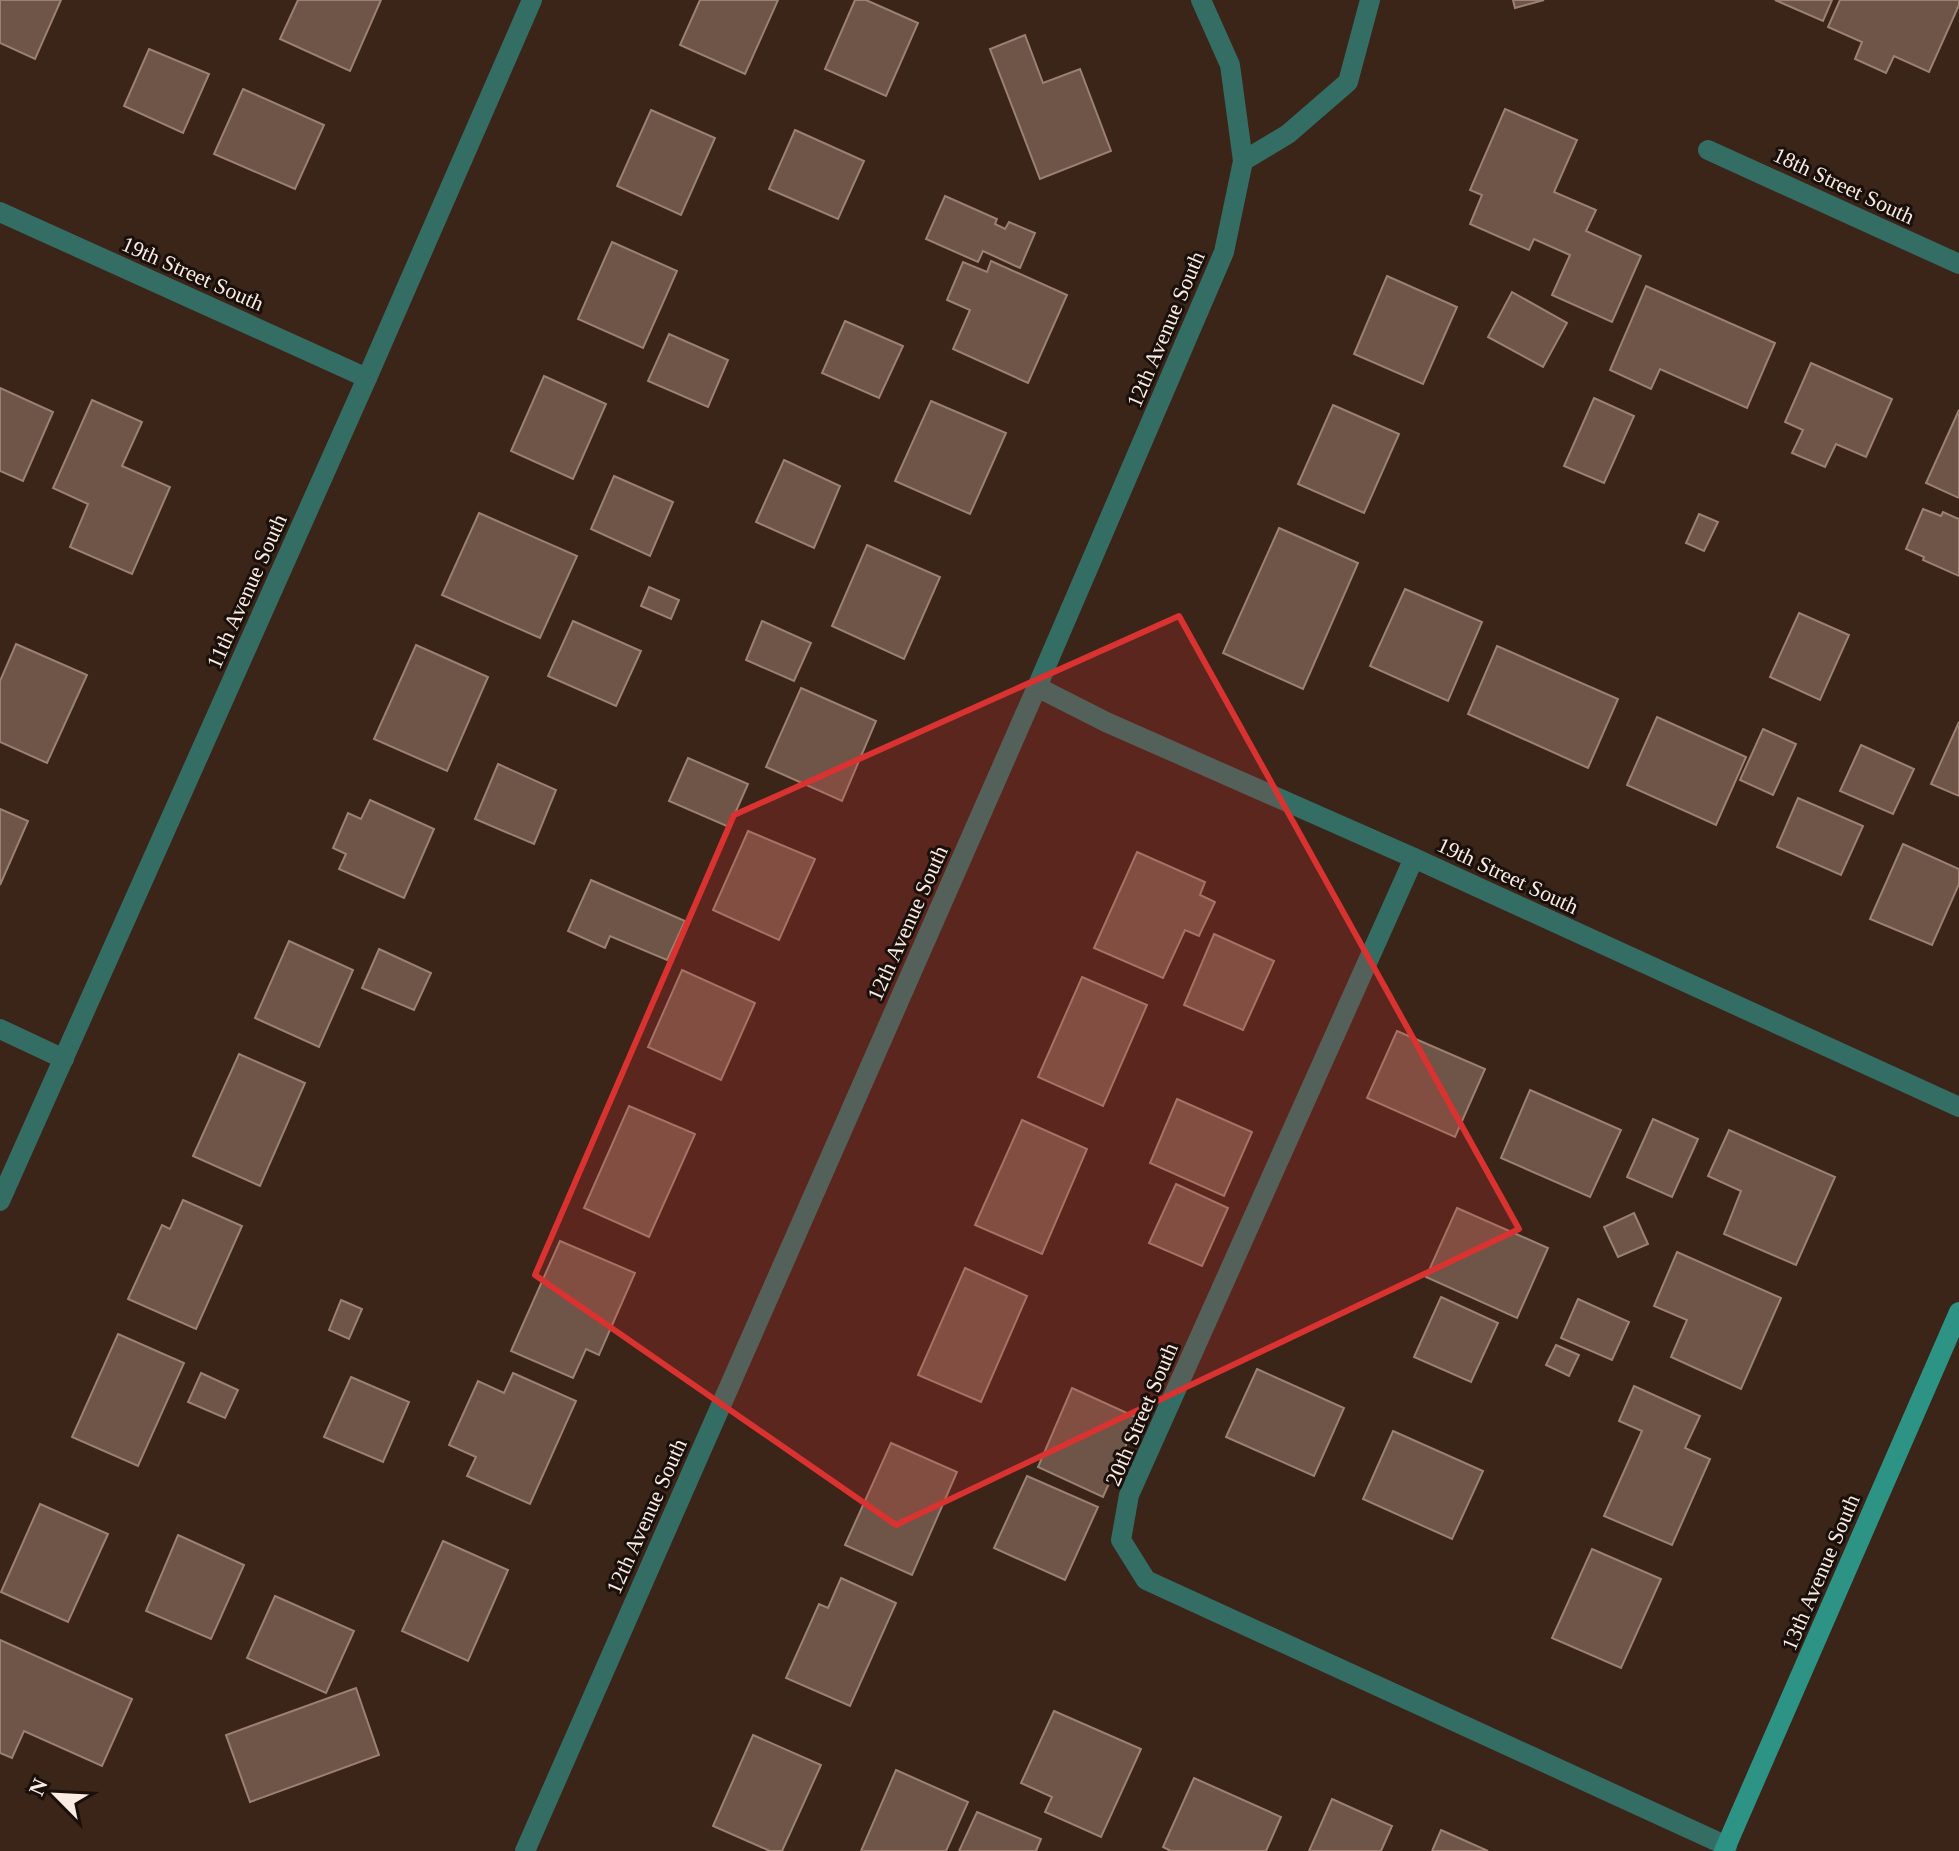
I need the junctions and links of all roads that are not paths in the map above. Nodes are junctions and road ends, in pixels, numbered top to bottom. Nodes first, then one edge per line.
1 (532, 0) edge
2 (1201, 0) edge
3 (1370, 0) edge
4 (1708, 150) dead end
5 (1243, 161) junction
6 (0, 212) edge
7 (1959, 264) edge
8 (367, 378) junction
9 (1037, 687) junction
10 (1414, 858) junction
11 (0, 1029) edge
12 (64, 1059) junction
13 (1959, 1107) edge
14 (0, 1201) edge
15 (1959, 1312) edge
16 (1726, 1848) edge
17 (525, 1851) edge

1 - 8 street, 11th Avenue South
2 - 5 street, 12th Avenue South
3 - 5 street
4 - 7 street, 18th Street South
5 - 9 street, 12th Avenue South
6 - 8 street, 19th Street South
8 - 12 street, 11th Avenue South
9 - 10 street, 19th Street South
9 - 17 street, 12th Avenue South
10 - 13 street, 19th Street South
10 - 16 street, 20th Street South
11 - 12 street
12 - 14 street, 11th Avenue South
15 - 16 main road, 13th Avenue South

